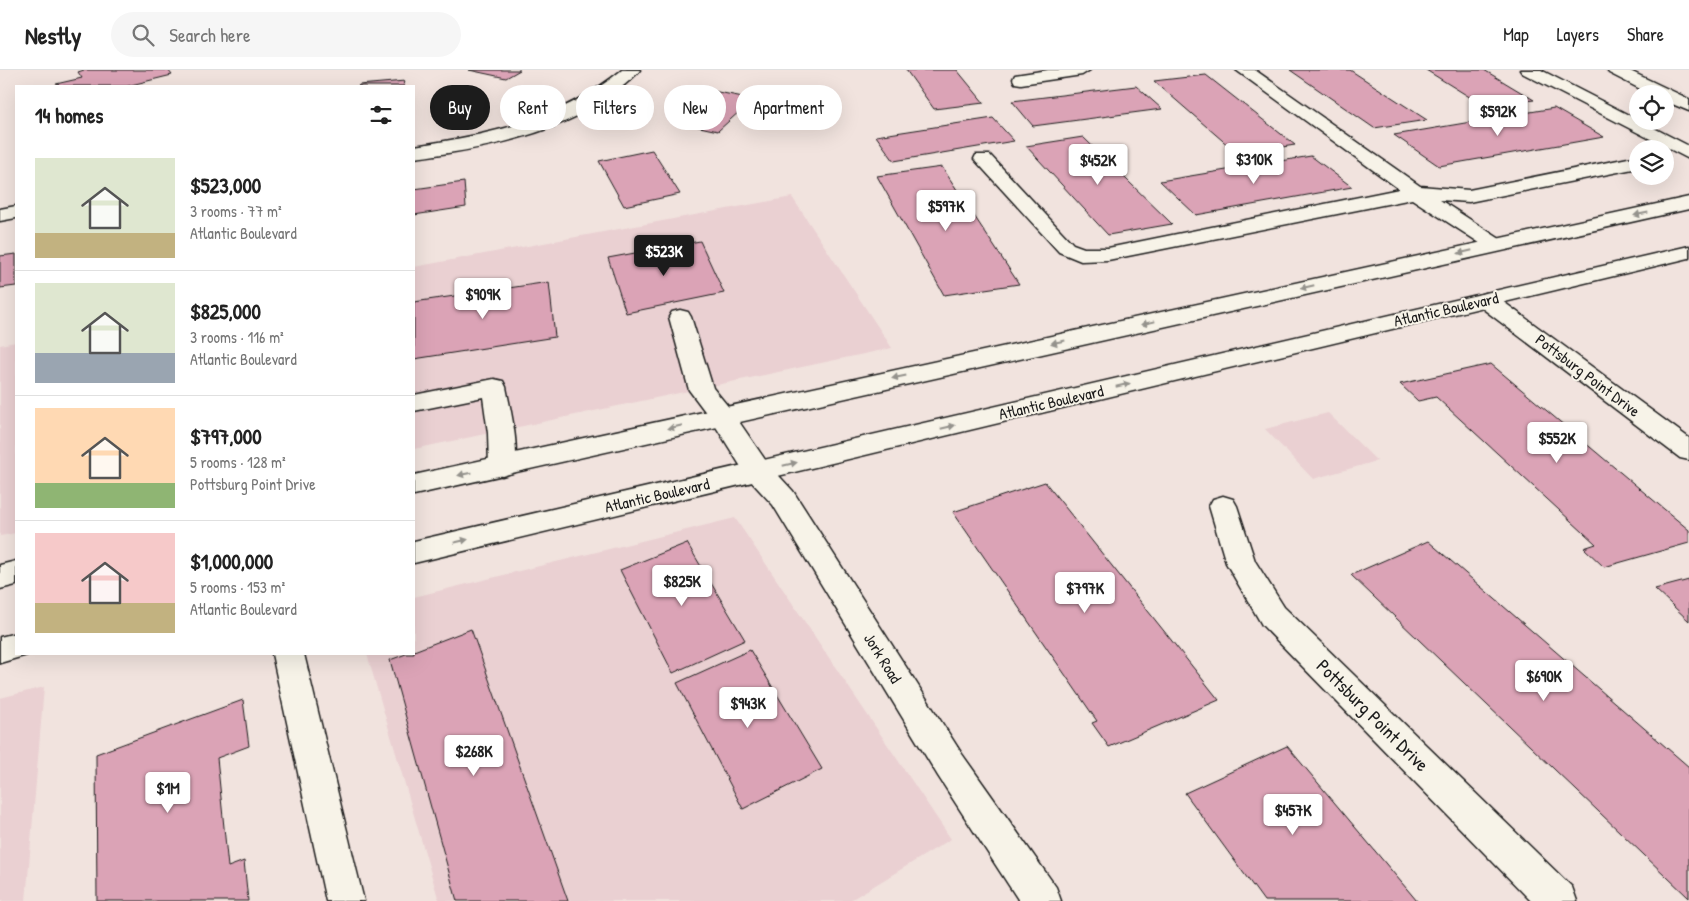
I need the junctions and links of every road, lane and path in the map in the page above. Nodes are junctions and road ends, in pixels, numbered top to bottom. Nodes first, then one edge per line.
1 (632, 70) edge
2 (1082, 70) edge
3 (1244, 70) edge
4 (1528, 70) edge
5 (1615, 70) edge
6 (1021, 80) dead end
7 (1646, 85) edge
8 (1674, 98) edge
9 (1689, 106) edge
10 (415, 152) edge
11 (1687, 153) edge
12 (1674, 155) edge
13 (983, 159) dead end
14 (1629, 164) edge
15 (1415, 192) junction
16 (1689, 204) edge
17 (15, 212) edge
18 (0, 214) edge
19 (1496, 246) junction
20 (1689, 252) edge
21 (1486, 300) junction
22 (680, 317) dead end
23 (415, 403) edge
24 (722, 416) junction
25 (1689, 451) edge
26 (502, 466) junction
27 (758, 471) junction
28 (415, 485) edge
29 (1223, 506) dead end
30 (415, 552) edge
31 (15, 573) edge
32 (0, 576) edge
33 (15, 646) edge
34 (0, 650) edge
35 (288, 655) edge
36 (345, 901) edge
37 (1042, 901) edge
38 (1558, 901) edge

1 - 10 street
2 - 6 street
3 - 15 street
4 - 11 street
5 - 7 street
8 - 9 street
11 - 12 street
13 - 15 street
14 - 15 street
15 - 19 street
16 -> 19 street
17 - 18 street
19 -> 24 street
20 - 21 street, Atlantic Boulevard
21 - 25 street, Pottsburg Point Drive
27 -> 21 street, Atlantic Boulevard
22 - 24 street, Jork Road
23 - 26 street
24 -> 26 street
24 - 27 street, Jork Road
26 -> 28 street
30 -> 27 street, Atlantic Boulevard
27 - 37 street, Jork Road
29 - 38 street, Pottsburg Point Drive
31 - 32 street
33 - 34 street
35 - 36 street

